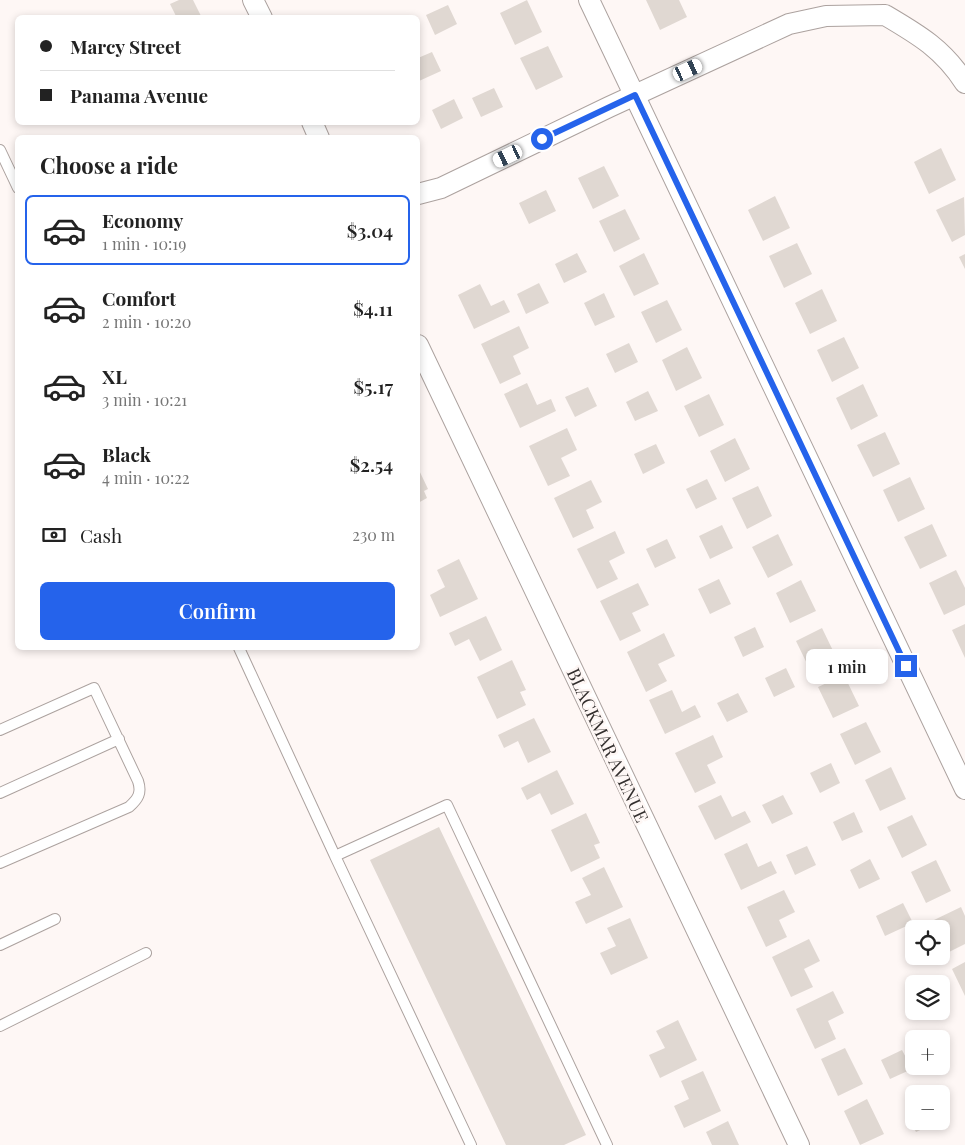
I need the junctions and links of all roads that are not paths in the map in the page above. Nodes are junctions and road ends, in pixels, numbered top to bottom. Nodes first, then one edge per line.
1 (254, 0) edge
2 (589, 0) edge
3 (888, 8) edge
4 (261, 15) edge
5 (965, 83) edge
6 (635, 95) junction
7 (0, 150) edge
8 (15, 182) edge
9 (420, 193) edge
10 (420, 349) edge
11 (240, 650) edge
12 (0, 730) edge
13 (119, 739) junction
14 (965, 789) edge
15 (0, 793) edge
16 (335, 856) junction
17 (0, 863) edge
18 (54, 919) dead end
19 (0, 945) edge
20 (146, 953) dead end
21 (0, 1026) edge
22 (603, 1144) edge
23 (471, 1145) edge
24 (799, 1145) edge

1 - 4 street
2 - 6 street
3 - 5 street
3 - 6 street
6 - 9 street
6 - 14 street
7 - 8 lane
10 - 24 street, BLACKMAR AVENUE
11 - 16 lane
12 - 13 lane
13 - 15 lane
13 - 17 lane
16 - 22 lane
16 - 23 lane
18 - 19 lane
20 - 21 lane

